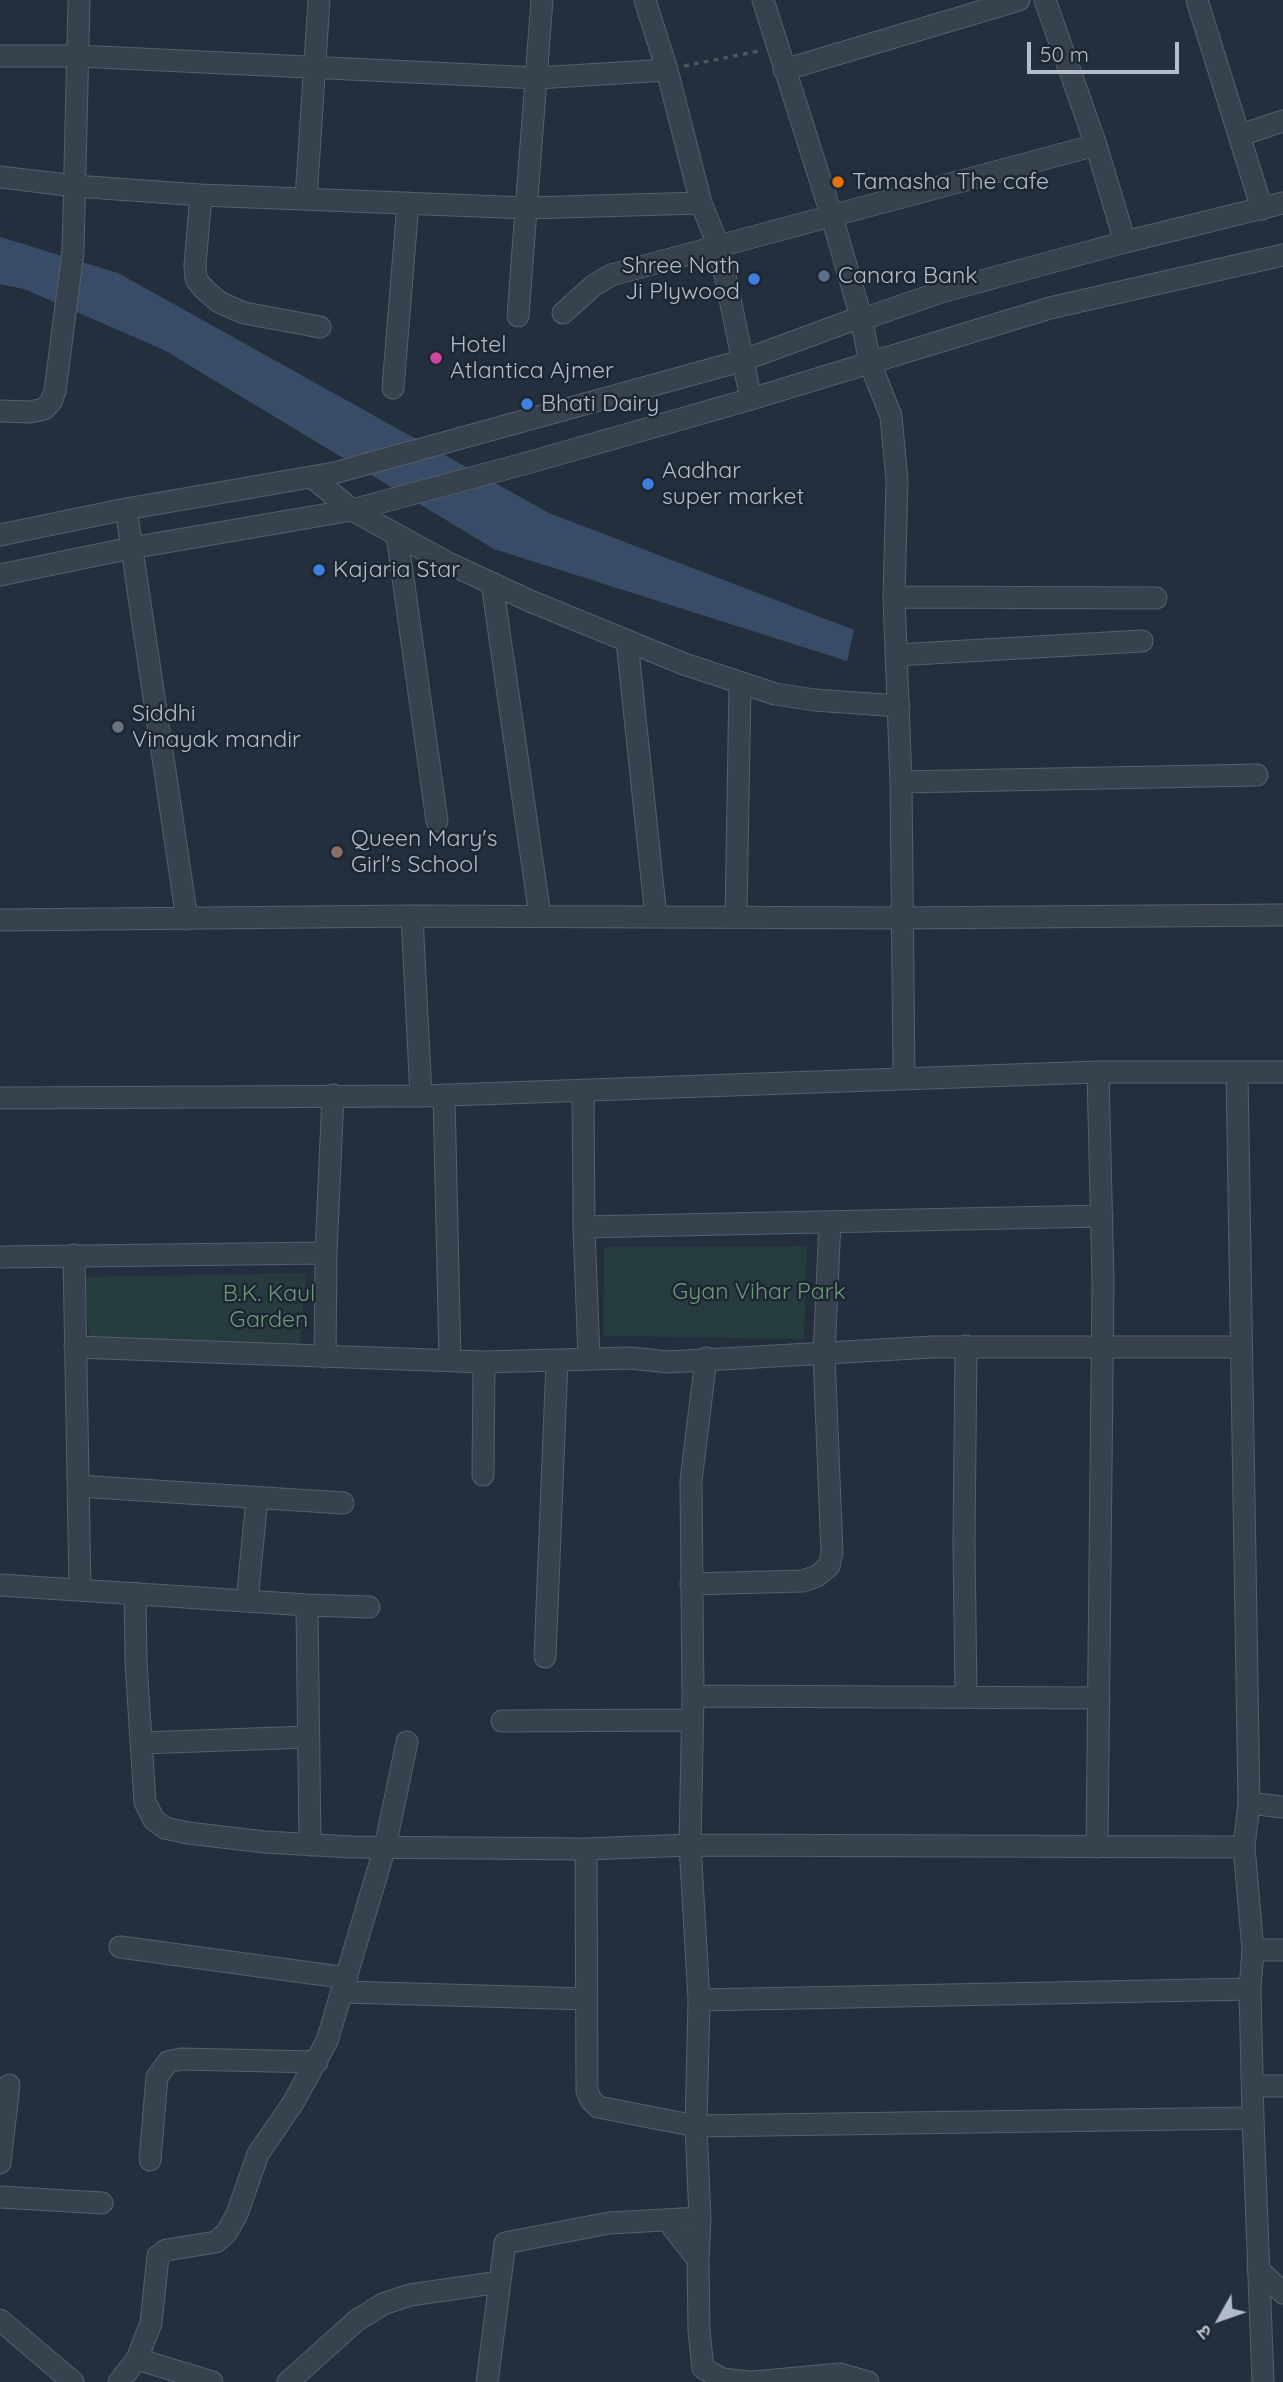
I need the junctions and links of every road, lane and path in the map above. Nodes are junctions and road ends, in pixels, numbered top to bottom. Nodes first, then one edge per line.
1 (79, 0) edge
2 (319, 0) edge
3 (542, 0) edge
4 (645, 0) edge
5 (763, 0) edge
6 (1019, 0) edge
7 (1045, 0) edge
8 (1197, 0) edge
9 (779, 48) junction
10 (0, 56) edge
11 (78, 56) junction
12 (314, 68) junction
13 (667, 69) junction
14 (784, 70) junction
15 (537, 78) junction
16 (1283, 121) edge
17 (1241, 135) junction
18 (1096, 145) junction
19 (0, 177) edge
20 (75, 186) junction
21 (201, 195) junction
22 (306, 199) junction
23 (408, 203) junction
24 (701, 203) junction
25 (1283, 203) edge
26 (527, 208) junction
27 (1262, 208) junction
28 (832, 217) junction
29 (1125, 242) junction
30 (719, 247) junction
31 (1283, 255) edge
32 (563, 313) dead end
33 (518, 316) dead end
34 (861, 317) junction
35 (320, 327) dead end
36 (741, 361) junction
37 (870, 363) junction
38 (393, 388) dead end
39 (751, 399) junction
40 (0, 411) edge
41 (313, 478) junction
42 (126, 509) junction
43 (352, 510) junction
44 (0, 535) edge
45 (397, 535) junction
46 (131, 548) junction
47 (0, 575) edge
48 (492, 583) junction
49 (1156, 598) dead end
50 (895, 604) junction
51 (627, 641) junction
52 (1142, 641) dead end
53 (896, 650) junction
54 (740, 684) junction
55 (899, 706) junction
56 (1257, 775) dead end
57 (901, 782) junction
58 (436, 821) dead end
59 (412, 915) junction
60 (1283, 915) edge
61 (540, 916) junction
62 (656, 917) junction
63 (736, 917) junction
64 (901, 918) junction
65 (187, 919) junction
66 (0, 920) edge
67 (1098, 1072) junction
68 (1237, 1072) junction
69 (1283, 1072) edge
70 (904, 1078) junction
71 (583, 1090) junction
72 (444, 1094) junction
73 (333, 1095) junction
74 (421, 1096) junction
75 (0, 1098) edge
76 (1101, 1216) junction
77 (830, 1222) junction
78 (584, 1227) junction
79 (326, 1253) junction
80 (74, 1255) junction
81 (0, 1257) edge
82 (966, 1346) junction
83 (75, 1347) junction
84 (1102, 1347) junction
85 (1240, 1348) junction
86 (824, 1354) junction
87 (324, 1357) junction
88 (589, 1358) junction
89 (706, 1358) junction
90 (450, 1360) junction
91 (557, 1361) junction
92 (484, 1362) junction
93 (483, 1475) dead end
94 (78, 1486) junction
95 (257, 1498) junction
96 (343, 1503) dead end
97 (691, 1584) junction
98 (0, 1585) edge
99 (80, 1590) junction
100 (135, 1593) junction
101 (247, 1601) junction
102 (307, 1605) junction
103 (369, 1607) dead end
104 (545, 1657) dead end
105 (692, 1696) junction
106 (965, 1697) junction
107 (1099, 1699) junction
108 (691, 1720) junction
109 (502, 1721) dead end
110 (309, 1737) junction
111 (407, 1742) dead end
112 (141, 1743) junction
113 (1249, 1803) junction
114 (1283, 1807) edge
115 (310, 1844) junction
116 (690, 1845) junction
117 (385, 1847) junction
118 (1097, 1847) junction
119 (1244, 1847) junction
120 (586, 1849) junction
121 (120, 1947) dead end
122 (1253, 1950) junction
123 (1283, 1950) edge
124 (345, 1985) junction
125 (1250, 1989) junction
126 (587, 1999) junction
127 (699, 2000) junction
128 (317, 2062) junction
129 (9, 2085) dead end
130 (1252, 2086) junction
131 (1283, 2086) edge
132 (1253, 2118) junction
133 (696, 2126) junction
134 (150, 2160) dead end
135 (0, 2163) edge
136 (0, 2197) edge
137 (102, 2203) dead end
138 (700, 2218) junction
139 (667, 2220) junction
140 (698, 2260) junction
141 (1258, 2269) junction
142 (500, 2283) junction
143 (1283, 2293) edge
144 (0, 2320) edge
145 (137, 2359) junction
146 (703, 2375) edge
147 (73, 2382) edge
148 (120, 2382) edge
149 (212, 2382) edge
150 (288, 2382) edge
151 (487, 2382) edge
152 (751, 2382) edge
153 (868, 2382) edge
154 (1263, 2382) edge

1 - 11 street
2 - 12 street
3 - 15 street
4 - 13 street
5 - 9 street
6 - 14 street
7 - 18 street
8 - 17 street
9 - 13 path
9 - 14 street
10 - 11 street
11 - 12 street
11 - 20 street
12 - 15 street
12 - 22 street
13 - 15 street
13 - 24 street
14 - 28 street
15 - 26 street
16 - 17 street
17 - 27 street
18 - 28 street
18 - 29 street
19 - 20 street
20 - 21 street
20 - 40 street
21 - 22 street
21 - 35 street
22 - 23 street
23 - 26 street
23 - 38 street
24 - 26 street
24 - 30 street
25 - 27 street
26 - 33 street
27 - 29 street
28 - 30 street
28 - 34 street
29 - 34 street
30 - 32 street
30 - 36 street
31 - 37 street
34 - 36 street
34 - 37 street
36 - 39 street
36 - 41 street
37 - 39 street
37 - 50 street
39 - 43 street
41 - 42 street
41 - 43 street
42 - 44 street
42 - 46 street
43 - 45 street
43 - 46 street
45 - 48 street
45 - 58 street
46 - 47 street
46 - 65 street
48 - 51 street
48 - 61 street
49 - 50 street
50 - 53 street
51 - 54 street
51 - 62 street
52 - 53 street
53 - 55 street
54 - 55 street
54 - 63 street
55 - 57 street
56 - 57 street
57 - 64 street
59 - 61 street
59 - 65 street
59 - 74 street
60 - 64 street
61 - 62 street
62 - 63 street
63 - 64 street
64 - 70 street
65 - 66 street
67 - 68 street
67 - 70 street
67 - 76 street
68 - 69 street
68 - 85 street
70 - 71 street
71 - 72 street
71 - 78 street
72 - 74 street
72 - 90 street
73 - 74 street
73 - 75 street
73 - 79 street
76 - 77 street
76 - 84 street
77 - 78 street
77 - 86 street
78 - 88 street
79 - 80 street
79 - 87 street
80 - 81 street
80 - 83 street
82 - 84 street
82 - 86 street
82 - 106 street
83 - 87 street
83 - 94 street
84 - 85 street
84 - 107 street
85 - 113 street
86 - 89 street
86 - 97 street
87 - 90 street
88 - 89 street
88 - 91 street
89 - 97 street
90 - 92 street
91 - 92 street
91 - 104 street
92 - 93 street
94 - 95 street
94 - 99 street
95 - 96 street
95 - 101 street
97 - 105 street
98 - 99 street
99 - 100 street
100 - 101 street
100 - 112 street
101 - 102 street
102 - 103 street
102 - 110 street
105 - 106 street
105 - 108 street
106 - 107 street
107 - 118 street
108 - 109 street
108 - 116 street
110 - 112 street
110 - 115 street
111 - 117 street
112 - 115 street
113 - 114 street
113 - 119 street
115 - 117 street
116 - 118 street
116 - 120 street
116 - 127 street
117 - 120 street
117 - 124 street
118 - 119 street
119 - 122 street
120 - 126 street
121 - 124 street
122 - 123 street
122 - 125 street
124 - 126 street
124 - 128 street
125 - 127 street
125 - 130 street
126 - 133 street
127 - 133 street
128 - 134 street
128 - 145 street
129 - 135 street
130 - 131 street
130 - 132 street
132 - 133 street
132 - 141 street
133 - 138 street
136 - 137 street
138 - 139 street
138 - 140 street
139 - 140 street
139 - 142 street
140 - 146 street
141 - 143 street
141 - 154 street
142 - 150 street
142 - 151 street
144 - 147 street
145 - 148 street
145 - 149 street
146 - 152 street
152 - 153 street

